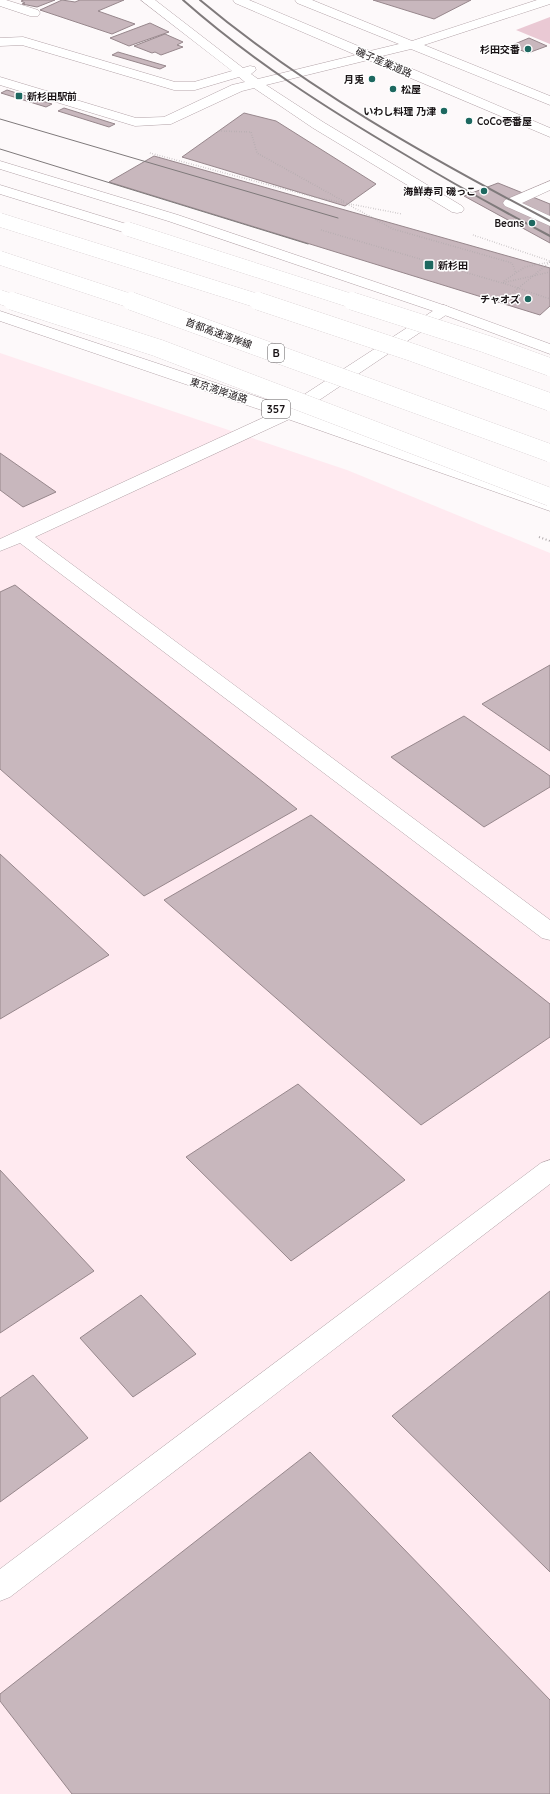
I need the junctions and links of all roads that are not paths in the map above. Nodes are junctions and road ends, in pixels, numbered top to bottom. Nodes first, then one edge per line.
1 (147, 0) edge
2 (239, 0) edge
3 (301, 0) edge
4 (549, 0) edge
5 (0, 2) edge
6 (34, 13) dead end
7 (0, 42) edge
8 (412, 45) junction
9 (328, 52) dead end
10 (369, 55) junction
11 (263, 68) dead end
12 (241, 73) junction
13 (0, 81) edge
14 (255, 83) junction
15 (550, 101) edge
16 (550, 133) edge
17 (0, 165) edge
18 (550, 185) edge
19 (0, 189) edge
20 (457, 209) dead end
21 (0, 220) edge
22 (550, 222) edge
23 (0, 258) edge
24 (0, 297) edge
25 (444, 310) junction
26 (0, 316) edge
27 (550, 349) edge
28 (550, 366) edge
29 (550, 402) edge
30 (288, 413) junction
31 (550, 453) edge
32 (550, 497) edge
33 (550, 506) edge
34 (22, 536) junction
35 (0, 546) edge
36 (550, 932) edge
37 (550, 1170) edge
38 (0, 1587) edge

1 - 12 main road
2 - 10 main road, 磯子産業道路
3 - 8 main road
4 - 8 main road
5 - 6 main road
7 - 12 main road
8 - 10 main road
8 - 15 main road
9 - 10 main road
10 - 14 main road
10 - 16 main road, 磯子産業道路
11 - 12 main road
12 - 14 main road
13 - 14 main road
14 - 20 main road
17 - 25 main road
18 - 22 main road
19 - 28 main road, bridge
21 - 29 main road, bridge
23 - 31 main road, 首都高速湾岸線 / B, bridge
24 - 32 main road, bridge
25 - 27 main road
25 - 30 main road
26 - 30 main road, 東京湾岸道路 / 357
30 - 33 main road, 東京湾岸道路 / 357
30 - 34 main road
34 - 35 main road
34 - 36 main road
37 - 38 main road

